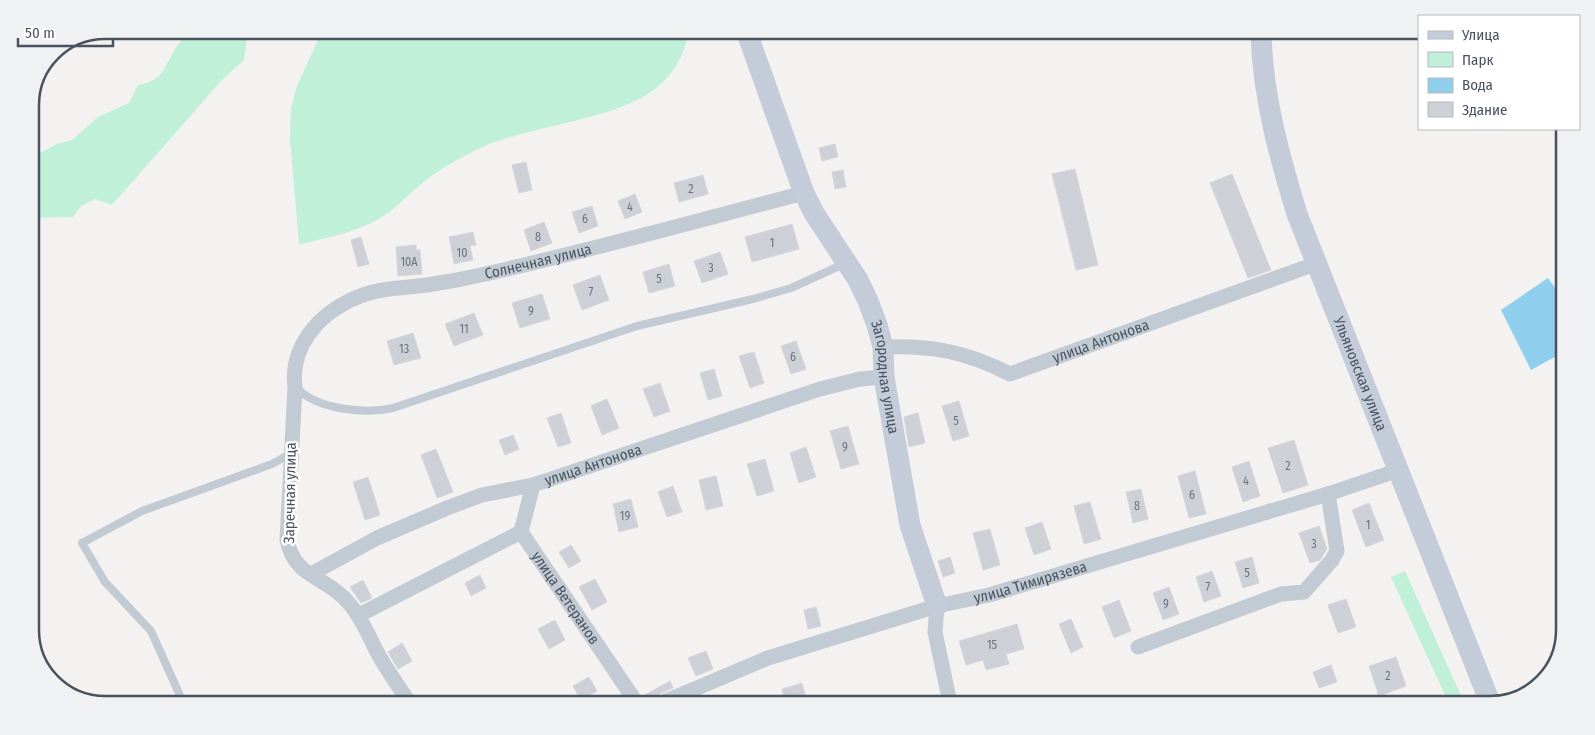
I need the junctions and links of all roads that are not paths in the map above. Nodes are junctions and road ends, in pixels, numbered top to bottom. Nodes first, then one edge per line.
1 (749, 39) edge
2 (1261, 39) edge
3 (804, 193) junction
4 (847, 262) junction
5 (1316, 264) junction
6 (883, 347) junction
7 (295, 359) joint
8 (884, 377) junction
9 (295, 386) junction
10 (290, 454) junction
11 (1399, 470) junction
12 (533, 486) junction
13 (1328, 494) junction
14 (521, 532) junction
15 (311, 574) junction
16 (937, 606) junction
17 (359, 615) junction
18 (1138, 647) dead end
19 (180, 696) edge
20 (405, 696) edge
21 (632, 696) edge
22 (678, 696) edge
23 (949, 696) edge
24 (1487, 696) edge

1 - 3 main road, Загородная улица
2 - 5 main road, Ульяновская улица
3 - 4 main road, Загородная улица
3 - 7 street, Солнечная улица
4 - 6 main road, Загородная улица
4 - 9 lane
5 - 6 street, улица Антонова
5 - 11 main road, Ульяновская улица
6 - 8 main road, Загородная улица
7 - 9 street, Заречная улица
8 - 12 street, улица Антонова
8 - 16 main road, Загородная улица
9 - 10 street, Заречная улица
10 - 15 street, Заречная улица
10 - 19 lane
11 - 13 street, улица Тимирязева
11 - 24 main road, Ульяновская улица
12 - 14 street
12 - 15 street, улица Антонова
13 - 16 street, улица Тимирязева
13 - 18 street
14 - 17 street
14 - 21 street, улица Ветеранов
15 - 17 street, Заречная улица
16 - 22 street, улица Тимирязева
16 - 23 street, Загородная улица
17 - 20 street, Заречная улица

